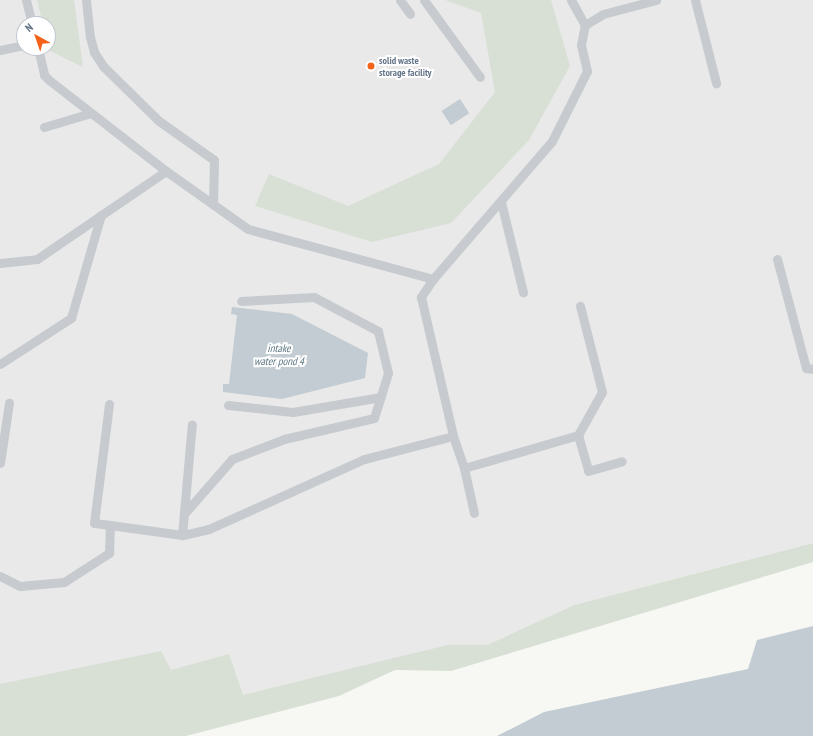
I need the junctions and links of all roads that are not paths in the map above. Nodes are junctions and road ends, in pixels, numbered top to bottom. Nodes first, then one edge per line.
1 (26, 0) edge
2 (86, 0) edge
3 (400, 0) edge
4 (424, 0) edge
5 (571, 0) edge
6 (656, 0) edge
7 (695, 0) edge
8 (410, 14) dead end
9 (30, 16) edge
10 (585, 25) junction
11 (16, 47) edge
12 (0, 50) edge
13 (40, 56) edge
14 (480, 78) dead end
15 (716, 83) dead end
16 (91, 113) junction
17 (44, 127) dead end
18 (166, 171) junction
19 (213, 202) junction
20 (501, 202) junction
21 (101, 216) junction
22 (777, 259) dead end
23 (0, 262) edge
24 (433, 279) junction
25 (524, 292) dead end
26 (241, 301) dead end
27 (580, 306) dead end
28 (0, 364) edge
29 (813, 369) edge
30 (381, 397) junction
31 (9, 403) dead end
32 (109, 404) dead end
33 (228, 405) dead end
34 (192, 424) dead end
35 (578, 435) junction
36 (453, 436) junction
37 (622, 461) dead end
38 (0, 463) edge
39 (464, 468) junction
40 (474, 513) dead end
41 (184, 514) junction
42 (110, 525) junction
43 (182, 535) junction
44 (0, 576) edge

1 - 9 lane
2 - 19 lane
3 - 8 lane
4 - 14 lane
5 - 10 lane
6 - 10 lane
7 - 15 lane
10 - 20 lane
11 - 12 lane
13 - 16 lane
16 - 17 lane
16 - 18 lane
18 - 19 lane
18 - 21 lane
19 - 24 lane
20 - 24 lane
20 - 25 lane
21 - 23 lane
21 - 28 lane
22 - 29 lane
24 - 36 lane
26 - 30 lane
27 - 35 lane
30 - 33 lane
30 - 41 lane
31 - 38 lane
32 - 42 lane
34 - 41 lane
35 - 37 lane
35 - 39 lane
36 - 39 lane
36 - 43 lane
39 - 40 lane
41 - 43 lane
42 - 43 lane
42 - 44 lane

